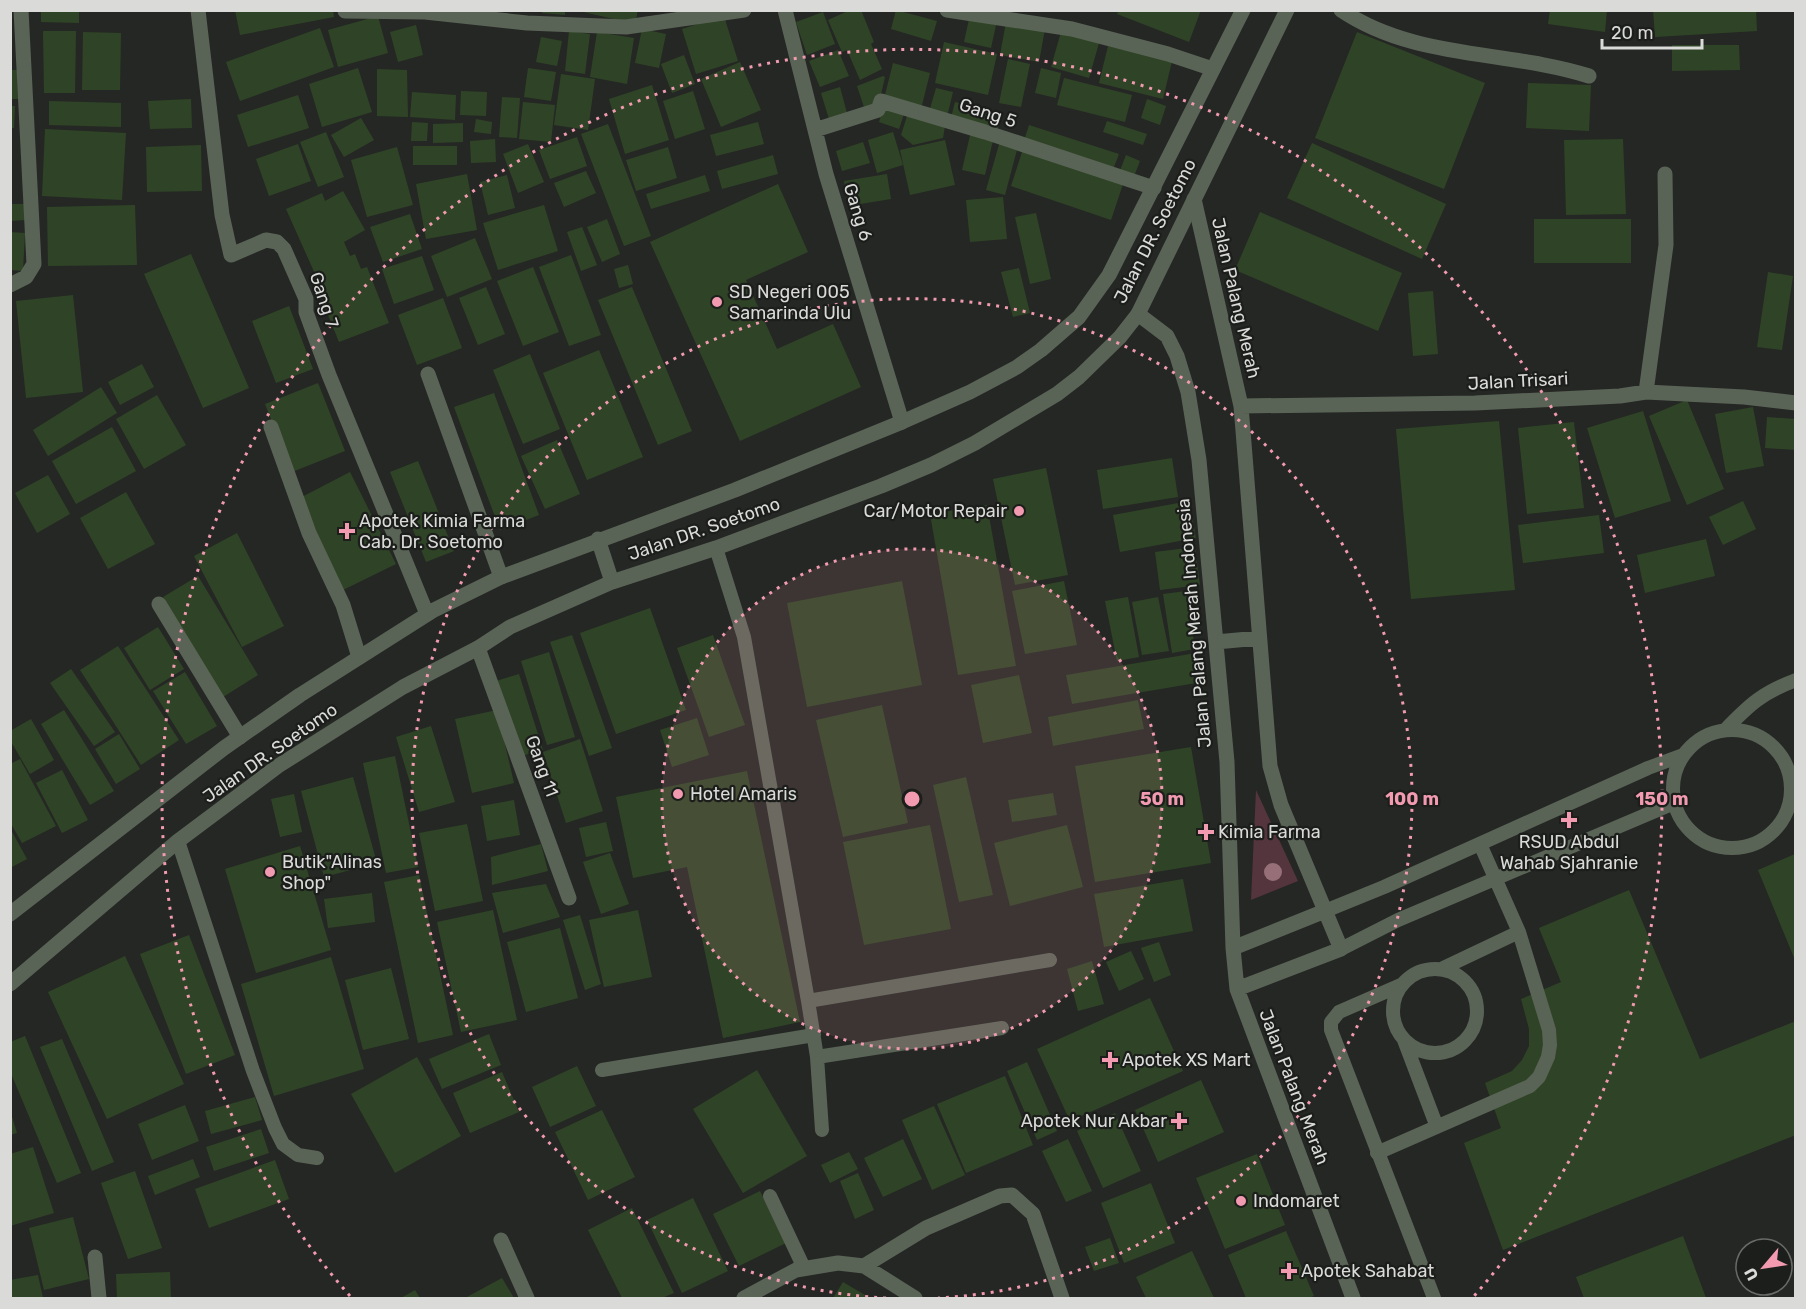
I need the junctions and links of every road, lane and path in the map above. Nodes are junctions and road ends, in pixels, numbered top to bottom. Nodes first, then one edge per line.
1 (21, 10) edge
2 (198, 10) edge
3 (744, 10) edge
4 (785, 10) edge
5 (947, 10) edge
6 (1243, 10) edge
7 (1287, 10) edge
8 (1341, 10) edge
9 (345, 11) edge
10 (425, 11) edge
11 (1213, 69) junction
12 (1589, 76) dead end
13 (815, 130) junction
14 (1665, 174) dead end
15 (1154, 188) junction
16 (1194, 198) junction
17 (10, 285) edge
18 (1138, 314) junction
19 (428, 374) dead end
20 (1646, 392) junction
21 (1796, 403) edge
22 (1241, 406) junction
23 (902, 422) junction
24 (271, 427) dead end
25 (598, 540) junction
26 (716, 548) junction
27 (501, 578) junction
28 (612, 582) junction
29 (159, 604) dead end
30 (427, 614) junction
31 (1259, 638) junction
32 (1216, 642) junction
33 (478, 648) junction
34 (359, 657) junction
35 (1796, 680) edge
36 (1725, 730) junction
37 (240, 737) junction
38 (1683, 755) junction
39 (1674, 803) junction
40 (178, 841) junction
41 (1480, 844) junction
42 (1496, 880) junction
43 (569, 898) dead end
44 (1325, 911) junction
45 (10, 914) edge
46 (1519, 932) junction
47 (1233, 948) junction
48 (1341, 948) junction
49 (1050, 960) dead end
50 (1441, 969) junction
51 (10, 984) edge
52 (1401, 985) junction
53 (1237, 989) junction
54 (808, 1000) junction
55 (1002, 1028) dead end
56 (814, 1035) junction
57 (1404, 1040) junction
58 (817, 1057) junction
59 (602, 1070) dead end
60 (1437, 1127) junction
61 (822, 1130) dead end
62 (1377, 1153) junction
63 (317, 1158) dead end
64 (770, 1196) dead end
65 (501, 1240) dead end
66 (95, 1257) dead end
67 (864, 1266) junction
68 (804, 1268) junction
69 (99, 1299) edge
70 (527, 1299) edge
71 (744, 1299) edge
72 (915, 1299) edge
73 (1062, 1299) edge
74 (1353, 1299) edge
75 (1434, 1299) edge

1 - 17 street
2 - 30 street, Gang 7
3 - 10 street
4 - 13 street, Gang 6
5 - 11 street
6 - 11 street, Jalan DR. Soetomo
7 - 16 street, Jalan DR. Soetomo
8 - 12 street
9 - 10 street
11 - 15 street, Jalan DR. Soetomo
13 - 15 street, Gang 5
13 - 23 street, Gang 6
14 - 20 street
15 - 23 street, Jalan DR. Soetomo
16 - 18 street, Jalan DR. Soetomo
16 - 22 street, Jalan Palang Merah
18 - 26 street, Jalan DR. Soetomo
18 - 32 street, Jalan Palang Merah Indonesia
19 - 27 street
20 - 21 street, Jalan Trisari
20 - 22 street, Jalan Trisari
22 - 31 street
23 - 25 street, Jalan DR. Soetomo
24 - 34 street
25 - 27 street, Jalan DR. Soetomo
25 - 28 street
26 - 28 street, Jalan DR. Soetomo
26 - 54 lane
27 - 30 street, Jalan DR. Soetomo
28 - 33 street, Jalan DR. Soetomo
29 - 37 street
30 - 34 street, Jalan DR. Soetomo
31 - 32 street
31 - 44 street
32 - 47 street, Jalan Palang Merah Indonesia
33 - 40 street, Jalan DR. Soetomo
33 - 43 street, Gang 11
34 - 37 street, Jalan DR. Soetomo
35 - 36 lane
36 - 38 lane
36 - 39 lane
37 - 45 street, Jalan DR. Soetomo
38 - 39 lane
38 - 41 lane
39 - 42 lane
40 - 51 street, Jalan DR. Soetomo
40 - 63 lane
41 - 42 lane
41 - 44 lane
42 - 46 lane
42 - 48 lane
44 - 47 street
44 - 48 street
46 - 50 lane
46 - 60 lane
47 - 53 street, Jalan Palang Merah
48 - 53 street
49 - 54 lane
50 - 52 lane
50 - 57 lane
52 - 57 lane
52 - 62 lane
53 - 74 street, Jalan Palang Merah
54 - 56 lane
55 - 58 lane
56 - 58 lane
56 - 59 lane
57 - 60 lane
58 - 61 lane
60 - 62 lane
62 - 75 lane
64 - 68 lane
65 - 70 street
66 - 69 street
67 - 68 street
67 - 72 street
67 - 73 street
68 - 71 street

